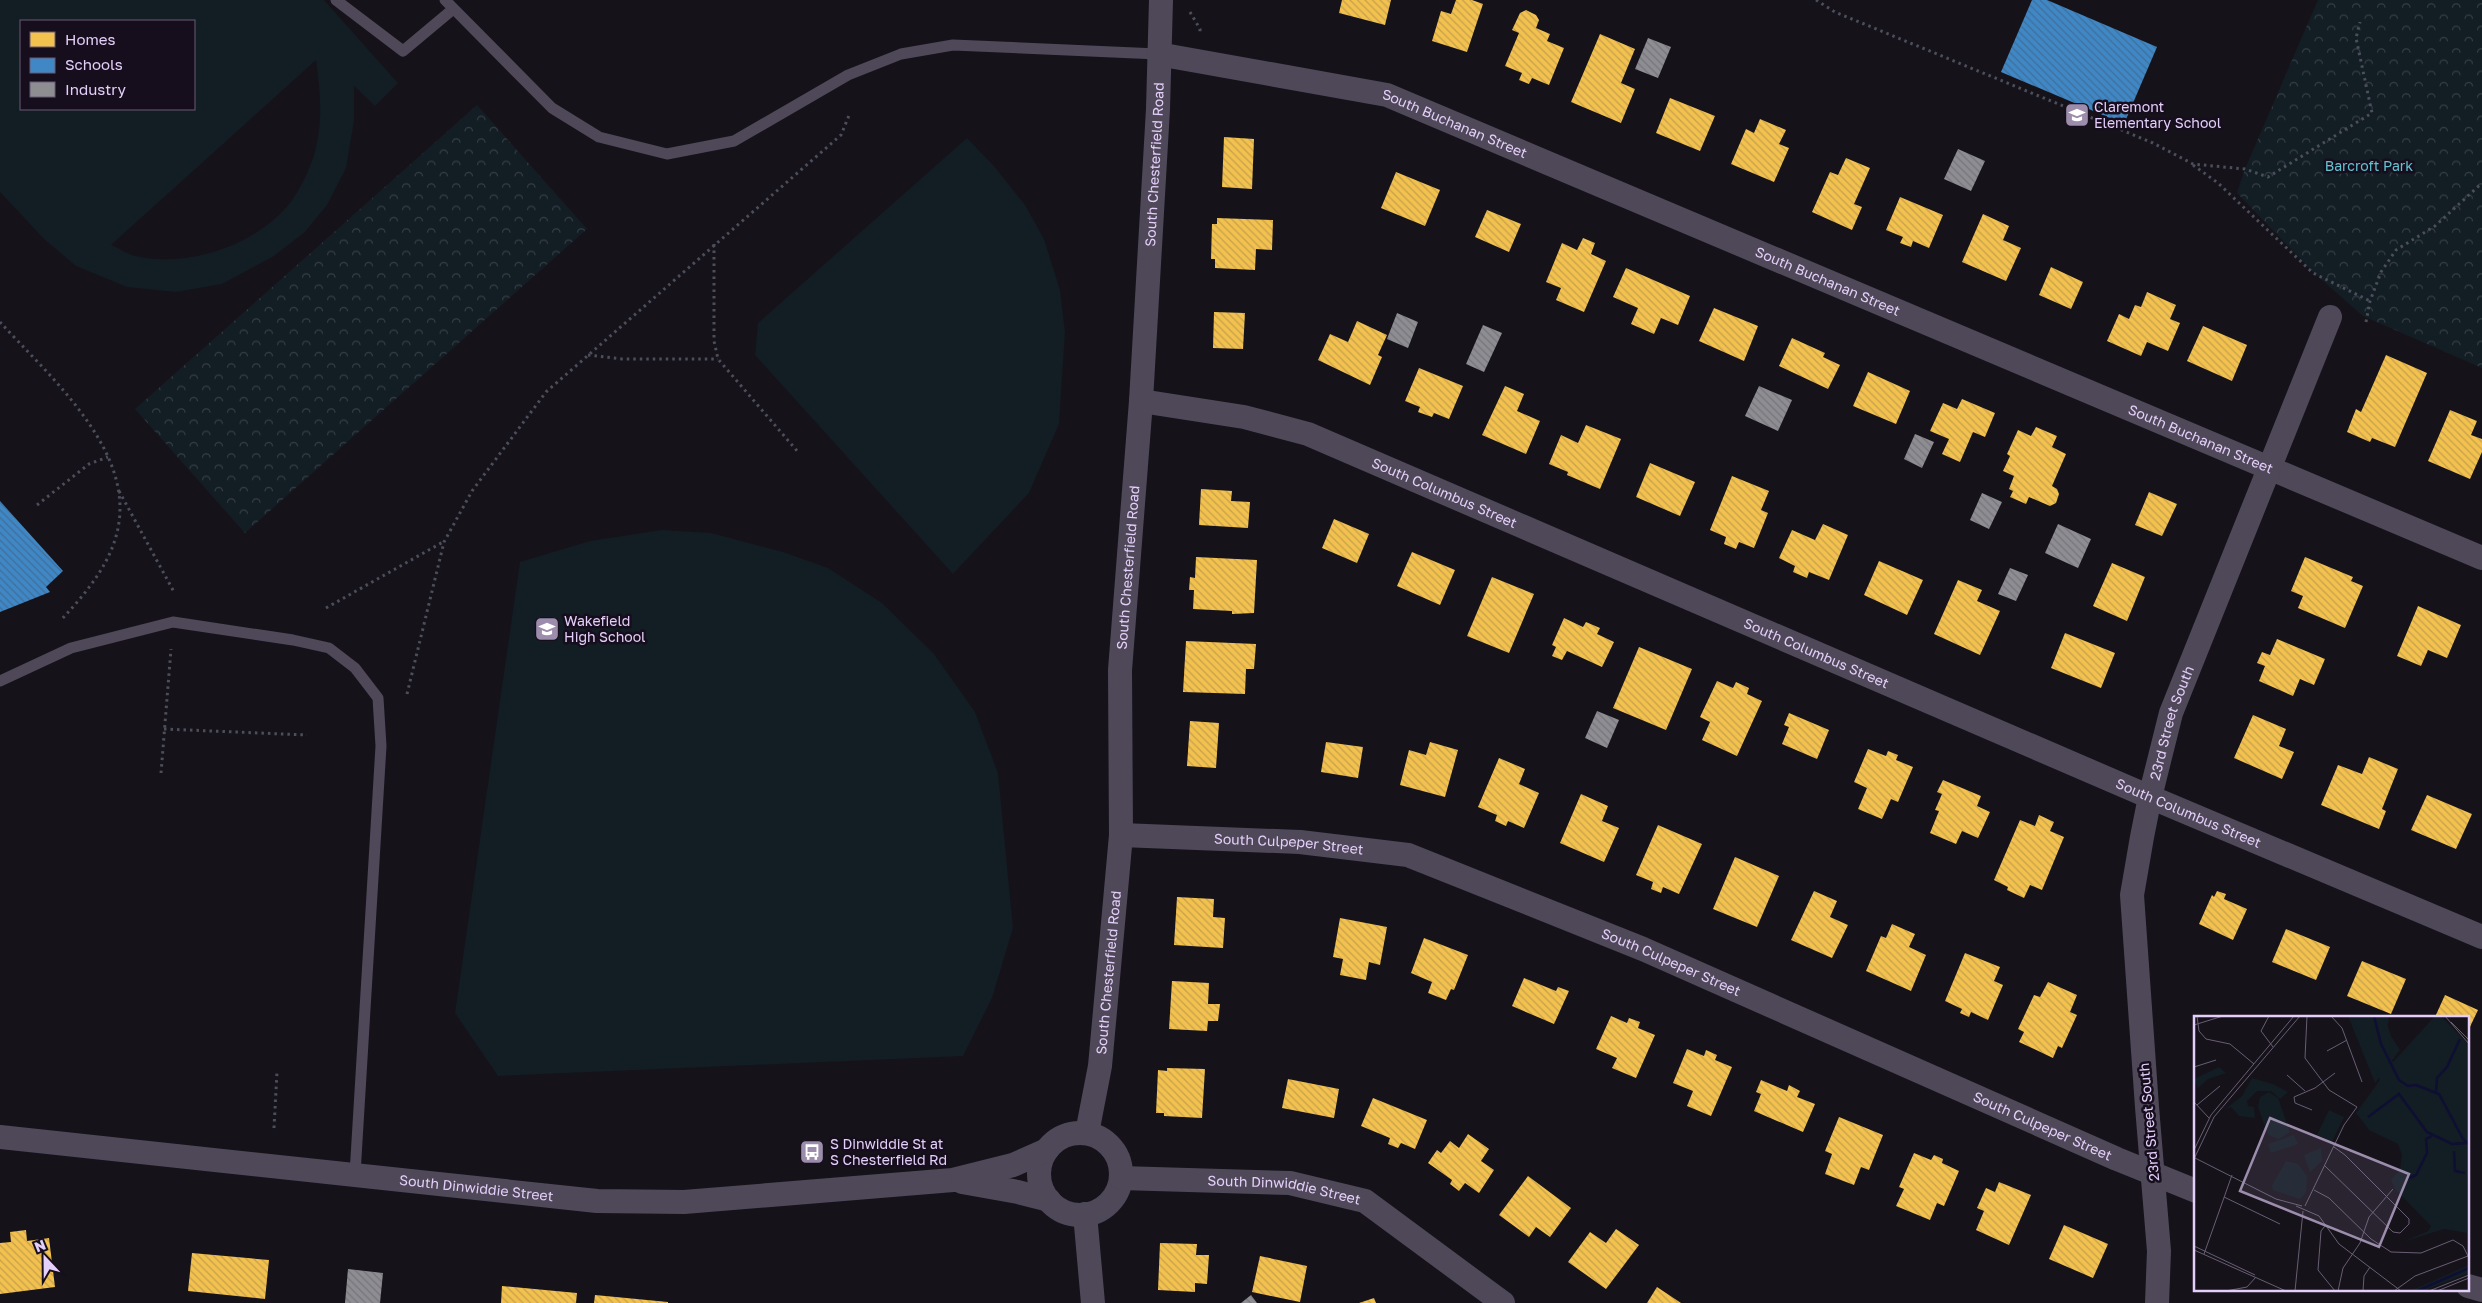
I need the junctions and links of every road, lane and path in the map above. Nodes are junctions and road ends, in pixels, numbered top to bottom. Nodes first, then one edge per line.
1 (336, 0) edge
2 (445, 0) edge
3 (1162, 0) edge
4 (1816, 0) edge
5 (452, 10) junction
6 (2360, 22) dead end
7 (1158, 54) junction
8 (850, 113) dead end
9 (2193, 164) junction
10 (2482, 183) edge
11 (714, 244) junction
12 (2370, 301) junction
13 (2330, 317) dead end
14 (0, 322) edge
15 (2366, 322) dead end
16 (588, 355) junction
17 (718, 359) junction
18 (1141, 401) junction
19 (798, 452) dead end
20 (108, 457) junction
21 (2269, 467) junction
22 (119, 490) junction
23 (37, 504) dead end
24 (444, 542) junction
25 (2482, 558) edge
26 (174, 592) dead end
27 (326, 608) dead end
28 (62, 619) dead end
29 (171, 648) dead end
30 (0, 682) edge
31 (407, 694) dead end
32 (164, 729) junction
33 (307, 735) dead end
34 (160, 773) dead end
35 (2150, 797) junction
36 (1121, 835) junction
37 (2482, 937) edge
38 (277, 1072) dead end
39 (274, 1128) dead end
40 (1087, 1133) junction
41 (0, 1137) edge
42 (1047, 1150) junction
43 (354, 1174) junction
44 (2154, 1174) junction
45 (1121, 1178) junction
46 (953, 1180) junction
47 (2194, 1190) edge
48 (1049, 1200) junction
49 (1085, 1214) junction
50 (1093, 1303) edge
51 (1503, 1303) edge
52 (2157, 1303) edge

1 - 5 lane
2 - 5 lane
3 - 7 street, South Chesterfield Road
4 - 9 path
5 - 7 lane
6 - 9 path
7 - 18 street, South Chesterfield Road
7 - 21 street, South Buchanan Street
8 - 11 path
9 - 12 path
10 - 12 path
11 - 16 path
11 - 17 path
12 - 15 path
13 - 21 street, 23rd Street South
14 - 20 path
16 - 17 path
16 - 24 path
17 - 19 path
18 - 35 street, South Columbus Street
18 - 36 street, South Chesterfield Road
20 - 22 path
20 - 23 path
21 - 25 street, South Buchanan Street
21 - 35 street, 23rd Street South
22 - 26 path
22 - 28 path
24 - 27 path
24 - 31 path
29 - 32 path
30 - 43 lane
32 - 33 path
32 - 34 path
35 - 37 street, South Columbus Street
35 - 44 street, 23rd Street South
36 - 40 street, South Chesterfield Road
36 - 44 street, South Culpeper Street
38 - 39 path
40 - 42 street
40 - 45 street
41 - 43 street, South Dinwiddie Street
42 - 46 street, South Dinwiddie Street
42 - 48 street
43 - 46 street, South Dinwiddie Street
44 - 47 street, South Culpeper Street
44 - 52 street, 23rd Street South
45 - 49 street
45 - 51 street, South Dinwiddie Street
46 - 48 street, South Dinwiddie Street
48 - 49 street
49 - 50 street

